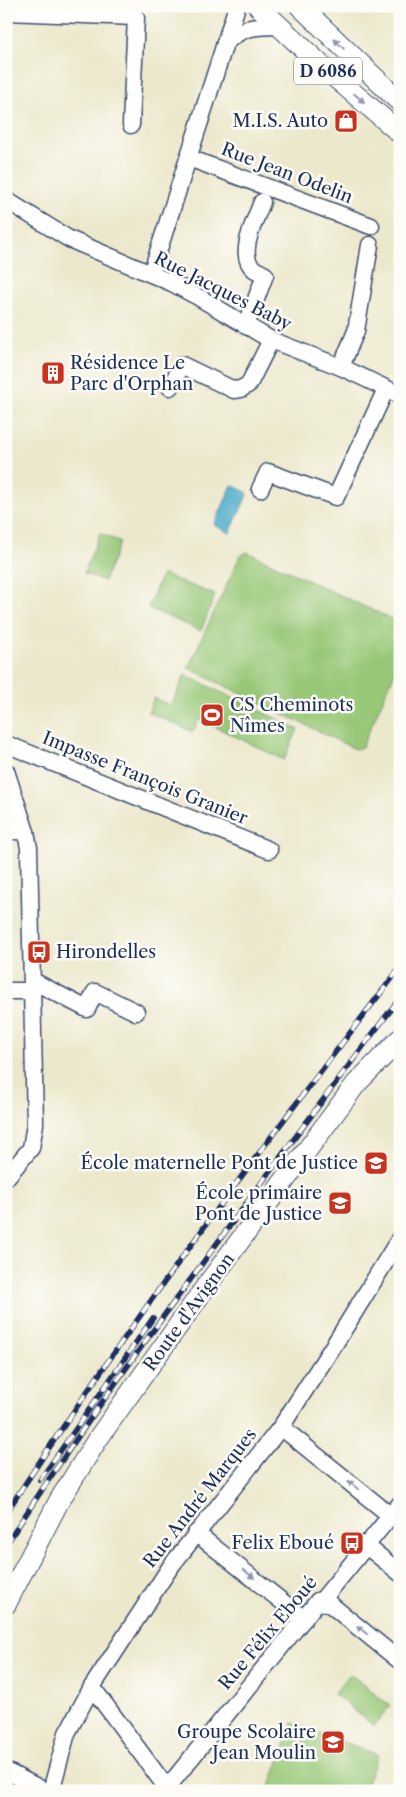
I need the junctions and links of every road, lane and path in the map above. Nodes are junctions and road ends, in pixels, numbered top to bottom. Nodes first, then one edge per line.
1 (236, 6) edge
2 (258, 6) edge
3 (300, 6) edge
4 (314, 6) edge
5 (6, 12) edge
6 (279, 26) junction
7 (322, 27) junction
8 (225, 43) junction
9 (400, 102) edge
10 (131, 125) dead end
11 (400, 133) edge
12 (189, 158) junction
13 (6, 200) edge
14 (262, 202) dead end
15 (370, 226) dead end
16 (370, 245) dead end
17 (151, 274) junction
18 (246, 326) junction
19 (270, 340) junction
20 (341, 367) junction
21 (170, 388) dead end
22 (393, 392) edge
23 (260, 489) dead end
24 (6, 744) edge
25 (6, 771) edge
26 (6, 825) edge
27 (26, 832) junction
28 (269, 850) dead end
29 (33, 986) junction
30 (6, 991) edge
31 (136, 1012) dead end
32 (400, 1039) edge
33 (6, 1178) edge
34 (400, 1238) edge
35 (281, 1427) junction
36 (395, 1510) edge
37 (196, 1533) junction
38 (365, 1545) junction
39 (400, 1573) edge
40 (318, 1601) junction
41 (6, 1604) edge
42 (304, 1618) junction
43 (400, 1661) edge
44 (92, 1686) junction
45 (6, 1771) edge
46 (168, 1789) edge
47 (45, 1791) edge
48 (51, 1791) edge

1 - 8 street
2 - 6 main road, D 6086
3 - 7 main road, D 6086
4 - 7 street
5 - 10 street
6 - 8 street
6 -> 11 main road, D 6086
9 -> 7 main road, D 6086
8 - 12 street
12 - 15 street, Rue Jean Odelin
12 - 17 street
13 - 17 street, Rue Jacques Baby
14 - 18 street
16 - 20 street
17 - 18 street, Rue Jacques Baby
18 - 19 street, Rue Jacques Baby
19 - 20 street, Rue Jacques Baby
19 - 21 street
20 - 22 street, Rue Jacques Baby
22 - 23 street
24 - 28 street, Impasse François Granier
25 - 27 street
26 - 27 street
27 - 29 street
29 - 30 street
29 - 31 street
29 - 33 street
32 - 41 main road, Route d'Avignon
34 - 35 street, Rue André Marques
36 -> 35 street
35 - 37 street, Rue André Marques
36 - 38 street, Rue Félix Eboué
37 -> 42 street
37 - 44 street, Rue André Marques
38 - 39 street
38 - 40 street, Rue Félix Eboué
40 - 42 street, Rue Félix Eboué
43 -> 40 street
42 - 46 street, Rue Félix Eboué
44 - 46 street
44 - 48 street, Rue André Marques
45 - 47 street

